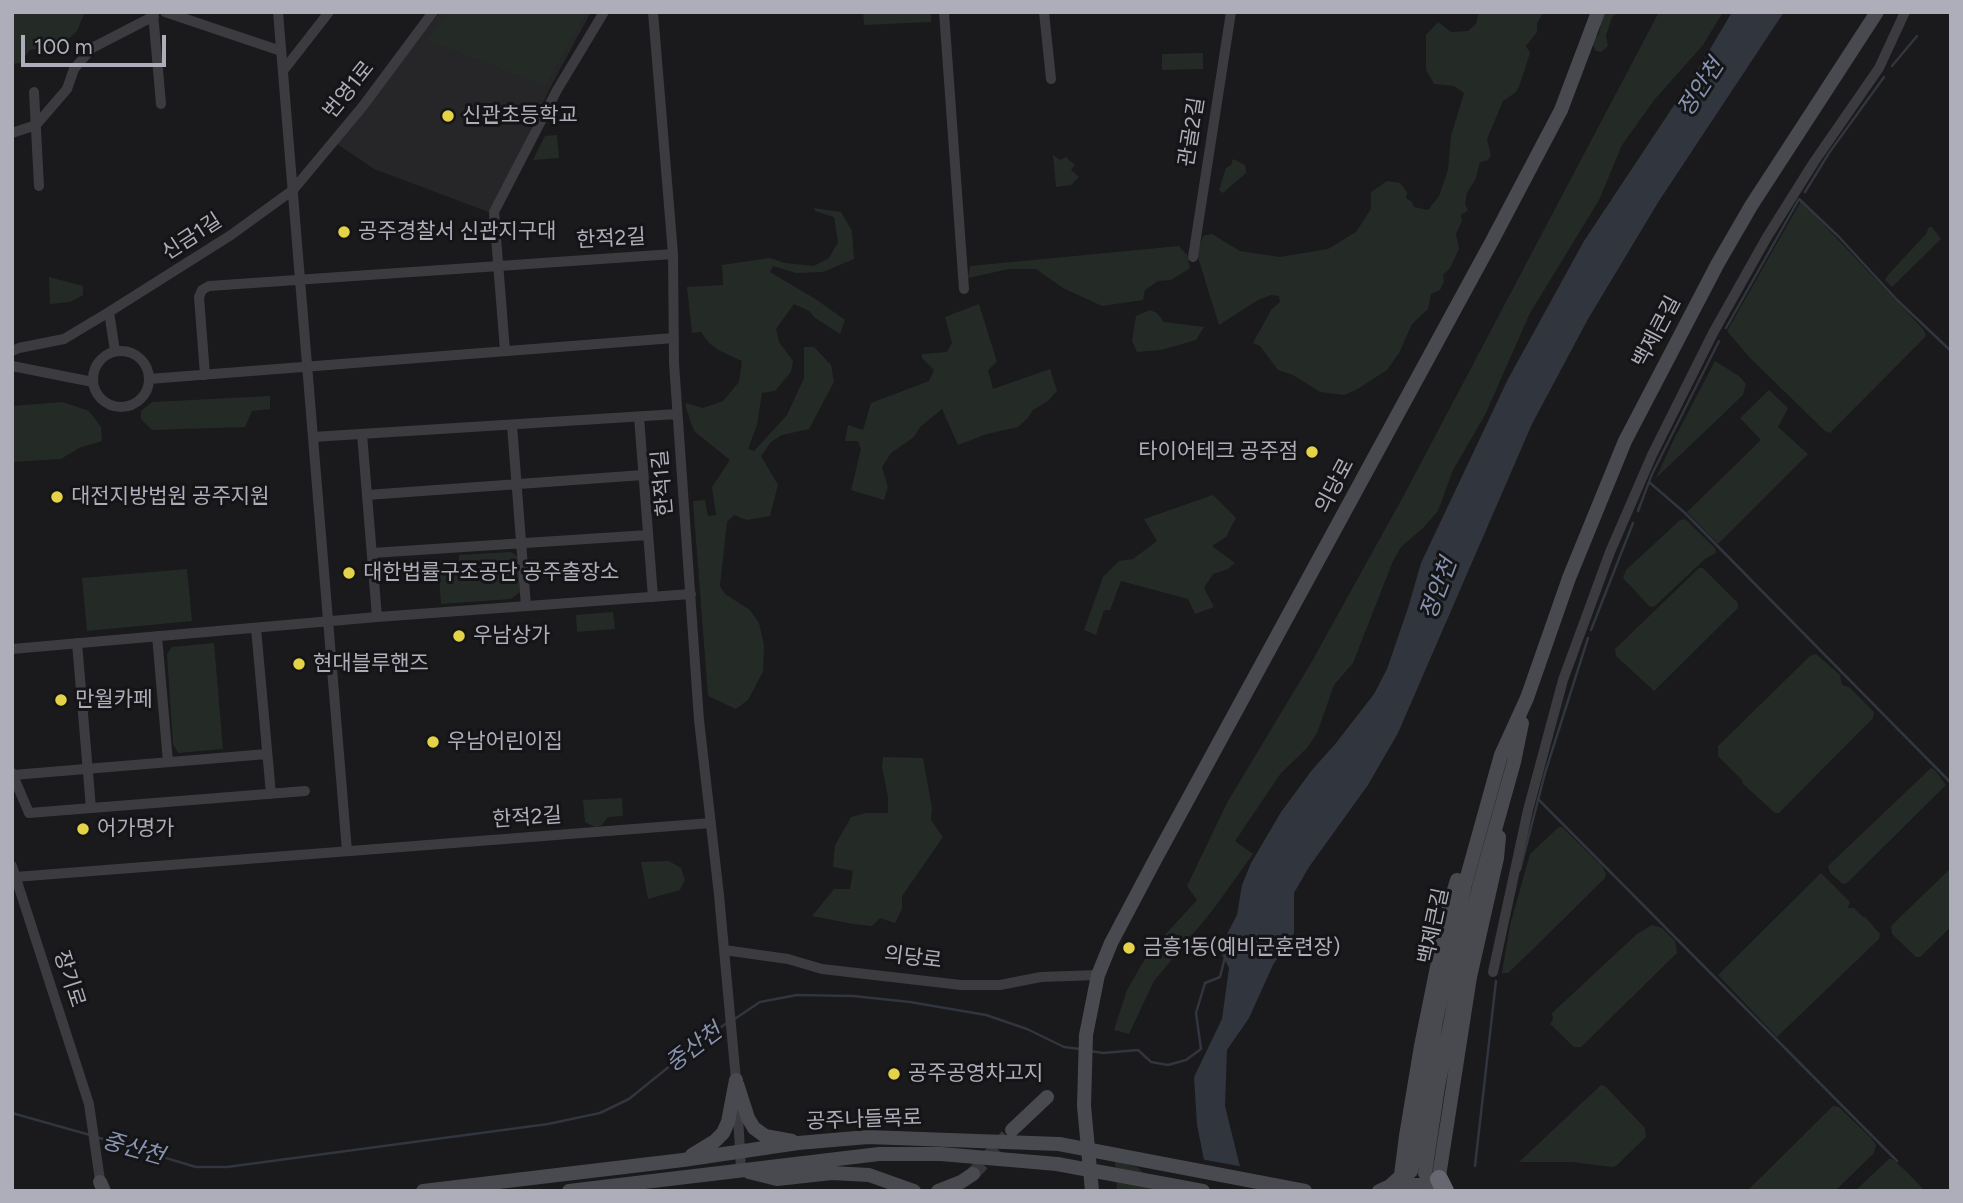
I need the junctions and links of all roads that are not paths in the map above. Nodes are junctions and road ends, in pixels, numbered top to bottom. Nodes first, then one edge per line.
1 (165, 12) edge
2 (278, 12) edge
3 (329, 12) edge
4 (433, 12) edge
5 (604, 12) edge
6 (653, 12) edge
7 (944, 12) edge
8 (1044, 12) edge
9 (1231, 12) edge
10 (1598, 12) edge
11 (1877, 12) edge
12 (153, 14) edge
13 (1905, 15) edge
14 (281, 51) junction
15 (283, 71) junction
16 (1051, 79) dead end
17 (34, 92) dead end
18 (160, 104) dead end
19 (36, 125) junction
20 (12, 133) edge
21 (39, 186) dead end
22 (293, 190) junction
23 (673, 254) junction
24 (1193, 257) dead end
25 (498, 265) junction
26 (300, 278) junction
27 (964, 289) dead end
28 (109, 312) junction
29 (674, 338) junction
30 (12, 351) edge
31 (115, 351) junction
32 (505, 351) junction
33 (12, 366) edge
34 (307, 366) junction
35 (205, 374) junction
36 (149, 379) junction
37 (93, 382) junction
38 (677, 414) junction
39 (639, 416) junction
40 (512, 425) junction
41 (362, 434) junction
42 (313, 438) junction
43 (643, 475) junction
44 (517, 484) junction
45 (368, 495) junction
46 (648, 535) junction
47 (521, 543) junction
48 (372, 553) junction
49 (691, 594) junction
50 (653, 597) junction
51 (526, 606) junction
52 (377, 617) junction
53 (327, 622) junction
54 (256, 628) junction
55 (158, 636) junction
56 (77, 643) junction
57 (12, 649) edge
58 (267, 754) junction
59 (169, 762) junction
60 (88, 768) junction
61 (13, 774) edge
62 (305, 791) dead end
63 (271, 794) junction
64 (1496, 803) junction
65 (91, 808) junction
66 (711, 823) junction
67 (347, 851) junction
68 (14, 872) edge
69 (724, 950) junction
70 (1493, 972) dead end
71 (1098, 975) junction
72 (736, 1080) junction
73 (1047, 1097) dead end
74 (1012, 1130) tunnel mouth
75 (798, 1143) junction
76 (740, 1152) junction
77 (683, 1160) junction
78 (741, 1169) junction
79 (973, 1174) tunnel mouth
80 (1426, 1180) edge
81 (101, 1185) edge
82 (423, 1191) edge
83 (569, 1191) edge
84 (914, 1191) edge
85 (937, 1191) edge
86 (1091, 1191) edge
87 (1203, 1191) edge
88 (1305, 1191) edge
89 (1379, 1191) edge
90 (1399, 1191) edge

1 - 14 street
2 - 14 street
3 - 15 street
4 - 22 street, 번영1로
5 - 25 street
6 - 23 street, 한적1길
7 - 27 street
8 - 16 street
9 - 24 street, 관골2길
10 - 71 main road, 의당로
11 - 64 main road, 백제큰길
12 - 18 street
12 - 19 street
13 - 70 street
14 - 15 street
15 - 22 street
17 - 19 street
19 - 20 street
19 - 21 street
22 - 26 street
22 - 28 street, 신금1길
23 - 25 street, 한적2길
23 - 29 street, 한적1길
25 - 26 street, 한적2길
25 - 32 street
26 - 34 street
26 - 35 street, 한적2길
28 - 30 street, 신금1길
28 - 31 street
29 - 32 street
29 - 38 street, 한적1길
31 - 36 street
31 - 37 street
32 - 34 street
33 - 37 street
34 - 35 street
34 - 42 street
35 - 36 street
36 - 37 street
38 - 39 street
38 - 49 street, 한적1길
39 - 40 street
39 - 43 street
40 - 41 street
40 - 44 street
41 - 42 street
41 - 45 street
42 - 53 street
43 - 44 street
43 - 46 street
44 - 45 street
44 - 47 street
45 - 48 street
46 - 47 street
46 - 50 street
47 - 48 street
47 - 51 street
48 - 52 street
49 - 50 street
49 - 66 street, 한적1길
50 - 51 street
51 - 52 street
52 - 53 street
53 - 54 street
53 - 67 street
54 - 55 street
54 - 58 street
55 - 56 street
55 - 59 street
56 - 57 street
56 - 60 street
58 - 59 street
58 - 63 street
59 - 60 street
60 - 61 street
60 - 65 street
61 - 65 street
62 - 63 street
63 - 65 street
64 - 80 main road
64 - 80 main road, 백제큰길
66 - 67 street, 한적2길
66 - 69 street, 한적1길
67 - 68 street, 한적2길
68 - 81 street, 장기로
69 - 71 street, 의당로
69 - 72 street, 한적1길
71 - 86 main road, 의당로
72 - 75 main road
72 - 76 street, 한적1길
72 - 77 main road
73 - 74 main road
75 - 76 main road, 공주나들목로
75 - 88 main road, 공주나들목로, bridge
76 - 77 main road, 공주나들목로
76 - 78 street, 한적1길
77 - 82 main road, 공주나들목로
78 - 83 main road, 공주나들목로
78 - 84 main road
78 - 87 main road, 공주나들목로, bridge
79 - 85 main road
80 - 89 main road
80 - 90 main road

